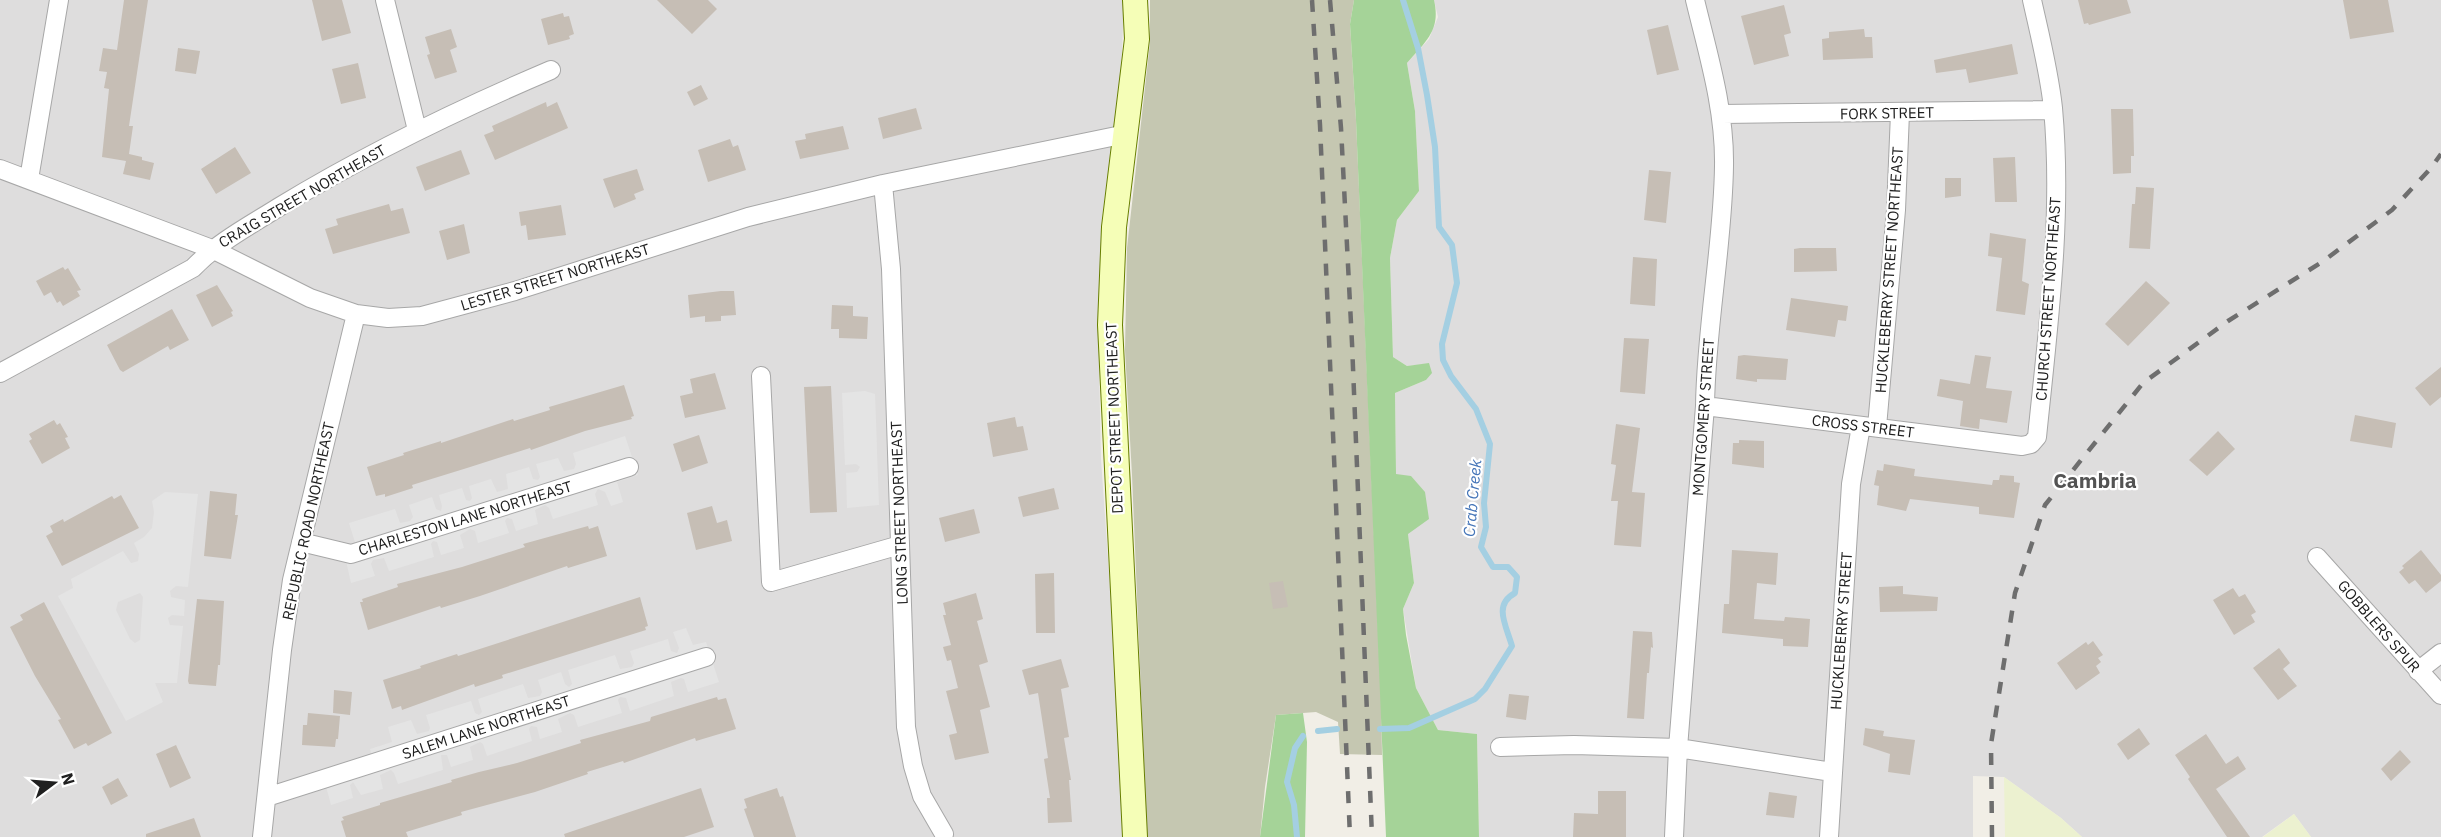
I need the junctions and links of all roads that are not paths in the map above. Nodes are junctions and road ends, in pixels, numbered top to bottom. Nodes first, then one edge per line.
1 (59, 0) edge
2 (385, 0) edge
3 (1135, 0) edge
4 (1695, 0) edge
5 (2032, 0) edge
6 (551, 70) dead end
7 (2053, 110) junction
8 (1900, 113) junction
9 (1722, 114) junction
10 (417, 130) junction
11 (1126, 134) junction
12 (0, 169) edge
13 (29, 179) junction
14 (883, 184) junction
15 (212, 249) junction
16 (356, 315) junction
17 (0, 373) edge
18 (761, 376) dead end
19 (1705, 406) junction
20 (1869, 426) junction
21 (2022, 446) joint
22 (629, 467) dead end
23 (301, 542) junction
24 (900, 545) junction
25 (2318, 557) dead end
26 (2441, 653) edge
27 (706, 657) dead end
28 (2418, 671) junction
29 (2441, 695) edge
30 (1500, 747) dead end
31 (1678, 748) junction
32 (1832, 772) junction
33 (267, 797) junction
34 (944, 834) dead end
35 (262, 837) edge
36 (1135, 837) edge
37 (1674, 837) edge
38 (1829, 837) edge

1 - 13 street
2 - 10 street
3 - 11 main road, DEPOT STREET NORTHEAST
4 - 9 street, MONTGOMERY STREET
5 - 7 street, CHURCH STREET NORTHEAST
6 - 10 street, CRAIG STREET NORTHEAST
7 - 8 street, FORK STREET
7 - 21 street, CHURCH STREET NORTHEAST
8 - 9 street, FORK STREET
8 - 20 street, HUCKLEBERRY STREET NORTHEAST
9 - 19 street, MONTGOMERY STREET
10 - 15 street, CRAIG STREET NORTHEAST
11 - 14 street, LESTER STREET NORTHEAST
11 - 36 main road, DEPOT STREET NORTHEAST
12 - 13 street, LESTER STREET NORTHEAST
13 - 15 street, LESTER STREET NORTHEAST
14 - 16 street, LESTER STREET NORTHEAST
14 - 24 street, LONG STREET NORTHEAST
15 - 16 street, LESTER STREET NORTHEAST
15 - 17 street, CRAIG STREET NORTHEAST
16 - 23 street, REPUBLIC ROAD NORTHEAST
18 - 24 street
19 - 20 street, CROSS STREET
19 - 31 street, MONTGOMERY STREET
20 - 21 street, CROSS STREET
20 - 32 street, HUCKLEBERRY STREET
22 - 23 street, CHARLESTON LANE NORTHEAST
23 - 33 street, REPUBLIC ROAD NORTHEAST
24 - 34 street, LONG STREET NORTHEAST
25 - 28 street, GOBBLERS SPUR
26 - 28 street
27 - 33 street, SALEM LANE NORTHEAST
28 - 29 street, GOBBLERS SPUR
30 - 31 street
31 - 32 street
31 - 37 street, MONTGOMERY STREET
32 - 38 street, HUCKLEBERRY STREET
33 - 35 street, REPUBLIC ROAD NORTHEAST

